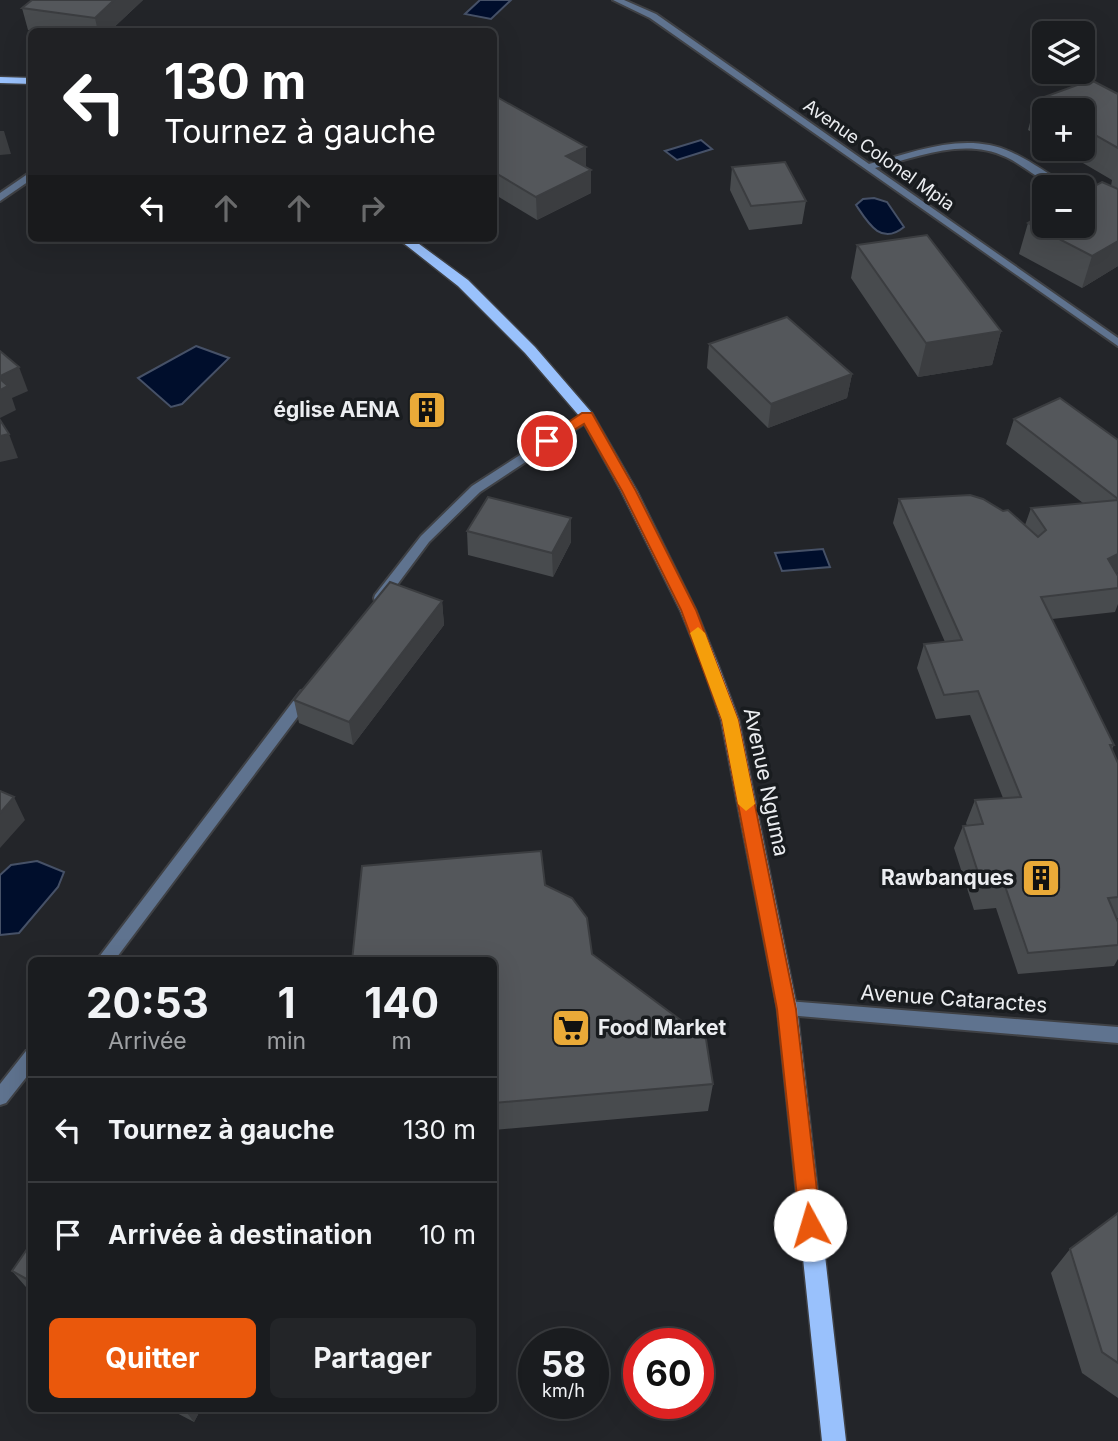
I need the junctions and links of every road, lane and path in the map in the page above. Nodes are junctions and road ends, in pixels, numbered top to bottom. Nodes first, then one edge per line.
1 (617, 0) edge
2 (0, 80) edge
3 (28, 81) edge
4 (867, 167) junction
5 (1043, 175) edge
6 (28, 177) edge
7 (0, 198) edge
8 (407, 242) edge
9 (1118, 343) edge
10 (587, 416) junction
11 (374, 606) edge
12 (315, 683) edge
13 (107, 957) edge
14 (787, 1009) junction
15 (1118, 1034) edge
16 (28, 1061) edge
17 (0, 1097) edge
18 (834, 1441) edge

1 - 4 street, Avenue Colonel Mpia
2 - 3 main road
4 - 5 street
4 - 9 street, Avenue Colonel Mpia
6 - 7 street
8 - 10 main road, Avenue Nguma
10 - 11 street
10 - 14 main road, Avenue Nguma
12 - 13 street
14 - 15 street, Avenue Cataractes
14 - 18 main road, Avenue Nguma
16 - 17 street

